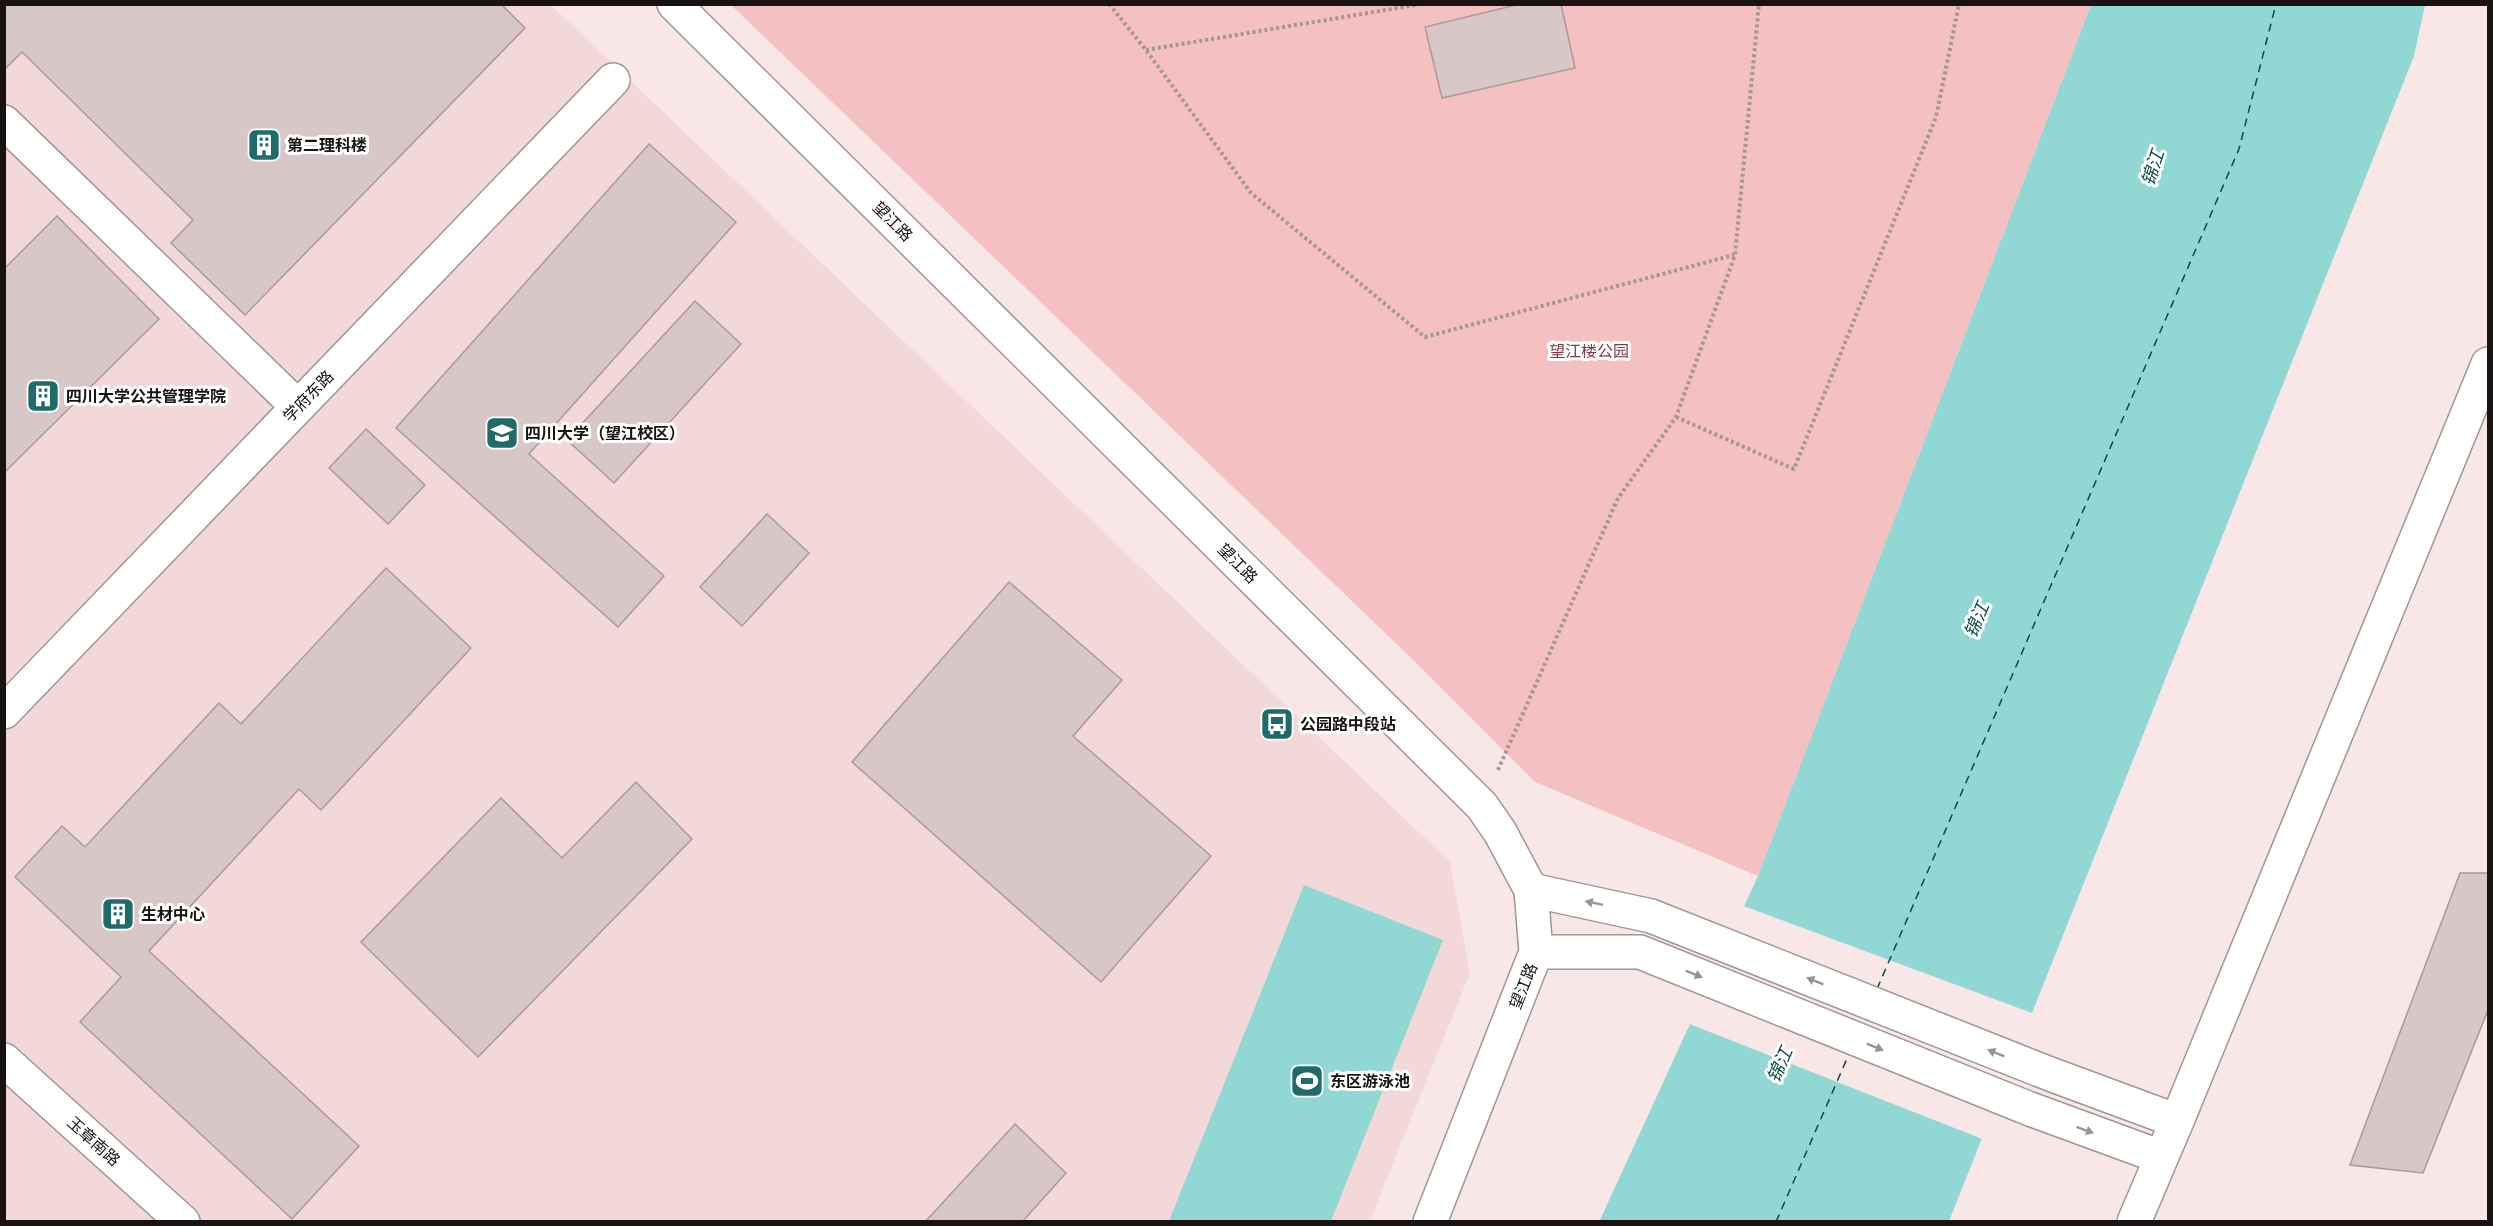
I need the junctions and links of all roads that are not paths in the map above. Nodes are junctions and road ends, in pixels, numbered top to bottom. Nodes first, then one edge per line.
1 (674, 4) edge
2 (613, 80) dead end
3 (4, 122) edge
4 (2488, 364) edge
5 (298, 407) junction
6 (4, 712) edge
7 (1531, 890) junction
8 (1536, 952) junction
9 (4, 1060) edge
10 (2177, 1121) junction
11 (2161, 1157) junction
12 (183, 1221) edge
13 (1430, 1221) edge
14 (2134, 1221) edge

1 - 7 street, 望江路
2 - 5 street, 学府东路
3 - 5 street
4 - 10 street
5 - 6 street, 学府东路
7 - 8 street, 望江路
10 -> 7 street
8 -> 11 street
8 - 13 street, 望江路
9 - 12 street, 玉章南路
10 - 11 street
11 - 14 street

